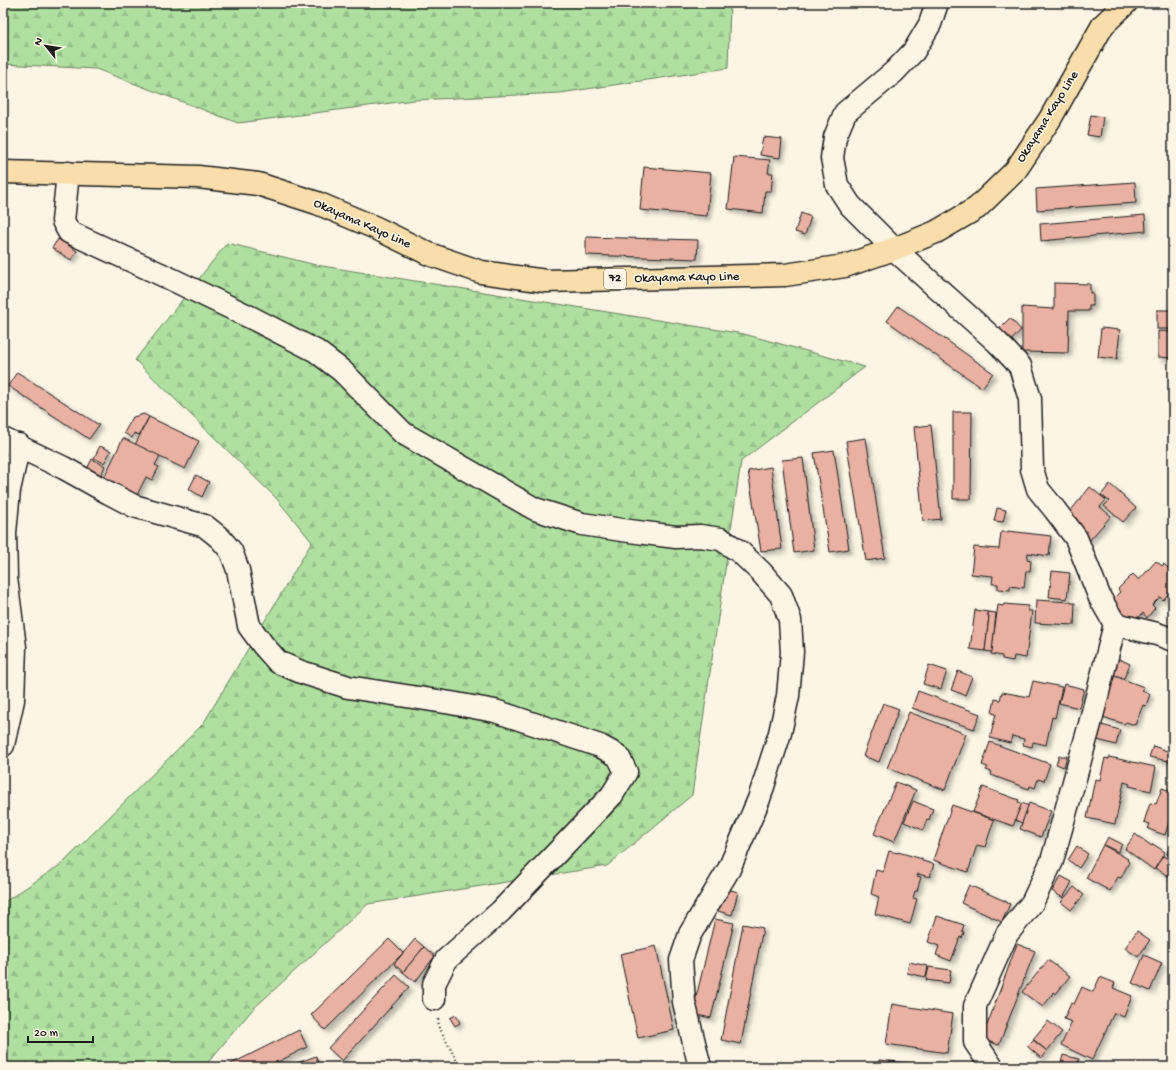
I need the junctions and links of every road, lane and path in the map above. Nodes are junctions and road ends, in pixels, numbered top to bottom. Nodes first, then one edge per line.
1 (936, 3) edge
2 (1126, 3) edge
3 (3, 172) edge
4 (68, 173) junction
5 (894, 249) junction
6 (11, 442) edge
7 (1115, 624) junction
8 (1173, 640) edge
9 (3, 745) edge
10 (434, 999) joint
11 (460, 1067) edge
12 (700, 1067) edge
13 (992, 1067) edge

1 - 5 street
2 - 5 main road, Okayama Kayo Line / 72
3 - 4 main road, Okayama Kayo Line / 72
4 - 5 main road, Okayama Kayo Line / 72
4 - 12 street
5 - 7 street
6 - 9 street
6 - 10 street
7 - 8 street
7 - 13 street
10 - 11 path

